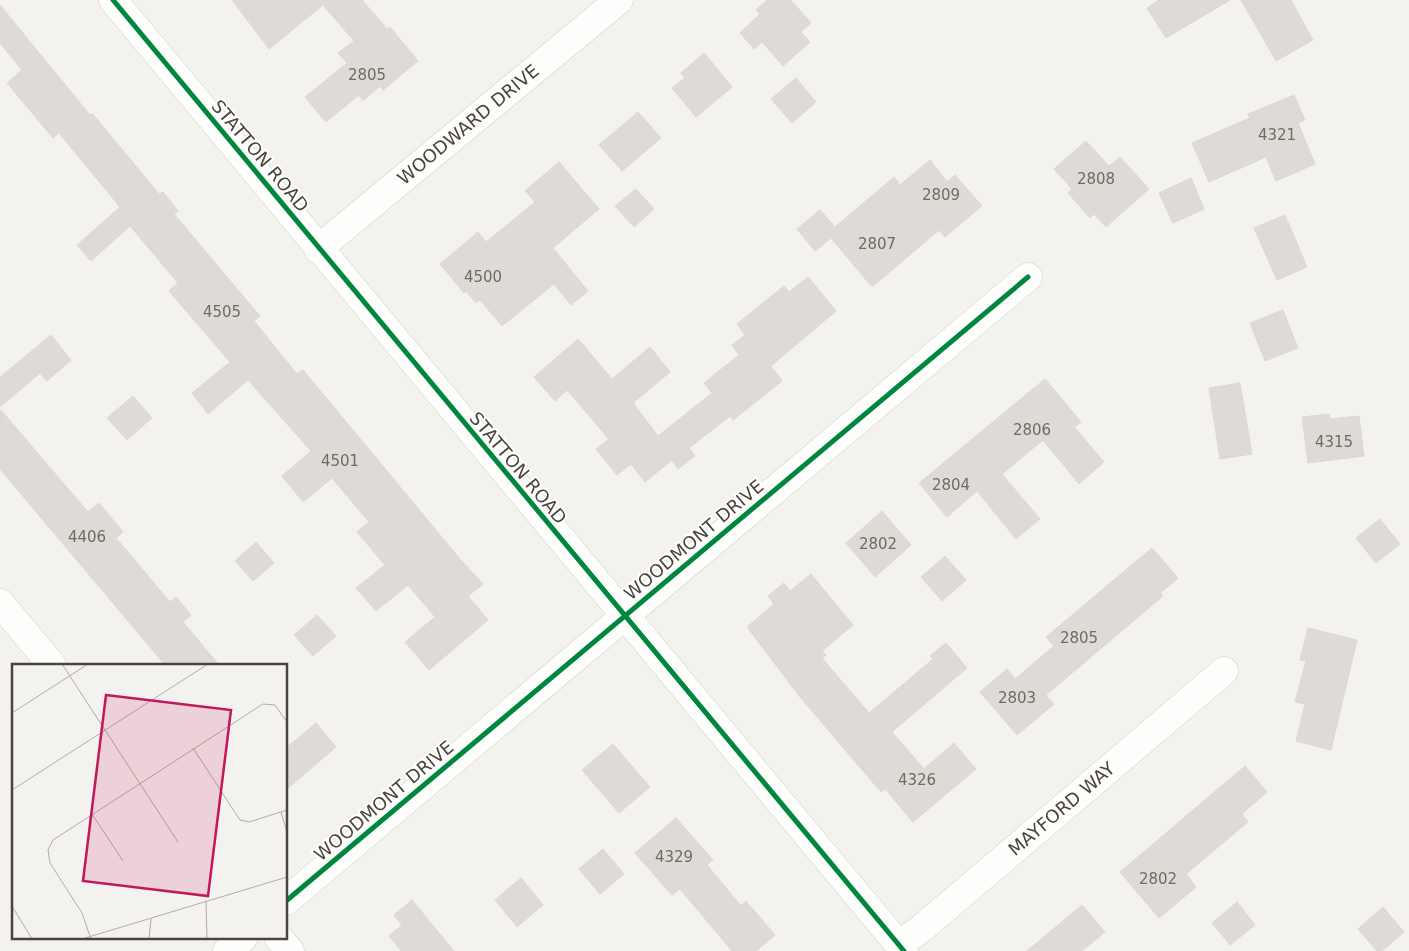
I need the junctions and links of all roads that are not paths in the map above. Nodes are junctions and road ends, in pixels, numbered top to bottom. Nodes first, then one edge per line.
1 (113, 0) edge
2 (619, 0) edge
3 (318, 249) junction
4 (1028, 277) dead end
5 (0, 603) edge
6 (624, 617) junction
7 (51, 664) edge
8 (1224, 671) dead end
9 (288, 899) edge
10 (243, 938) edge
11 (279, 938) edge
12 (901, 948) edge
13 (227, 951) edge
14 (290, 951) edge

1 - 3 street, STATTON ROAD
2 - 3 street, WOODWARD DRIVE
3 - 6 street, STATTON ROAD
4 - 6 street, WOODMONT DRIVE
5 - 7 street
6 - 9 street, WOODMONT DRIVE
6 - 12 street, STATTON ROAD
8 - 12 street, MAYFORD WAY
10 - 13 street
11 - 14 street

